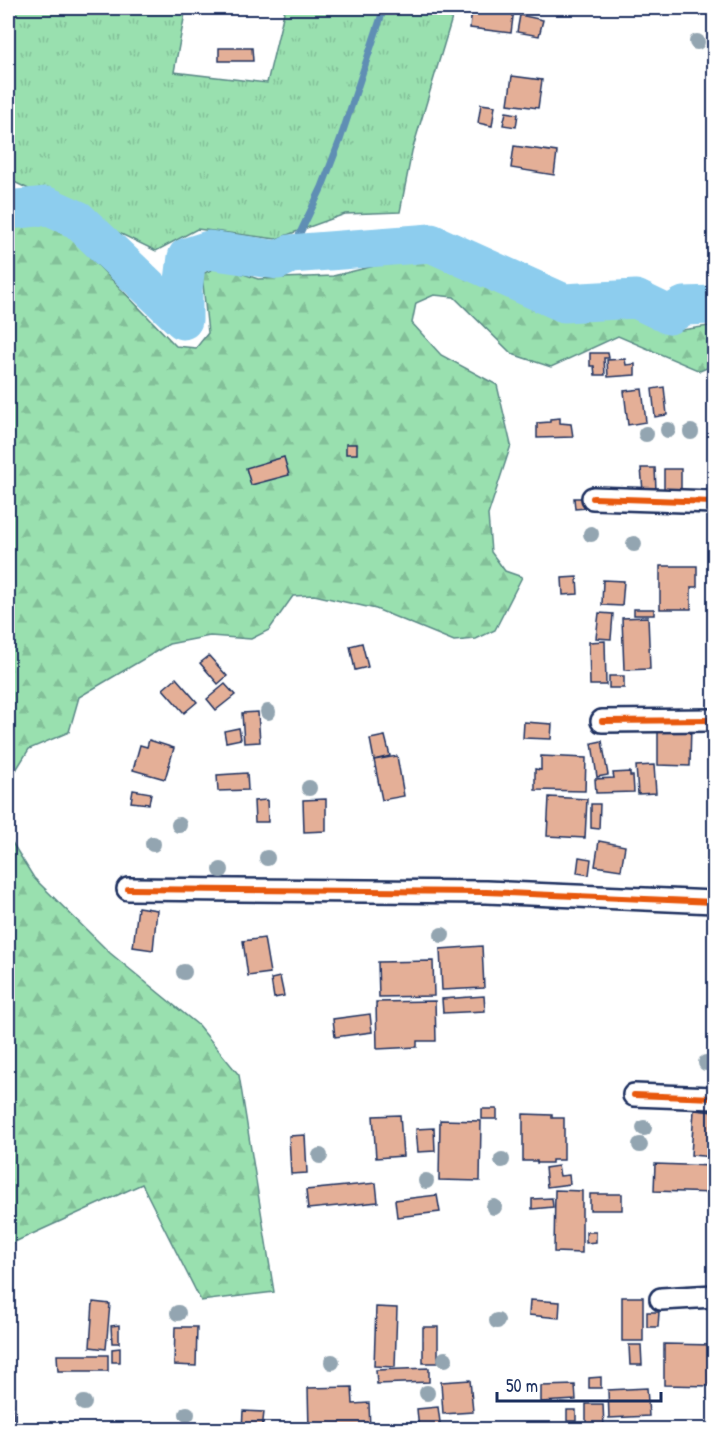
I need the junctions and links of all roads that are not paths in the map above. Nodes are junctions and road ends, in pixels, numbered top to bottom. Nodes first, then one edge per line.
1 (593, 498) dead end
2 (714, 502) edge
3 (714, 720) edge
4 (602, 721) dead end
5 (128, 889) dead end
6 (714, 902) edge
7 (634, 1095) dead end
8 (714, 1098) edge
9 (714, 1296) edge
10 (661, 1299) dead end

1 - 2 street
3 - 4 street
5 - 6 street
7 - 8 street
9 - 10 street

